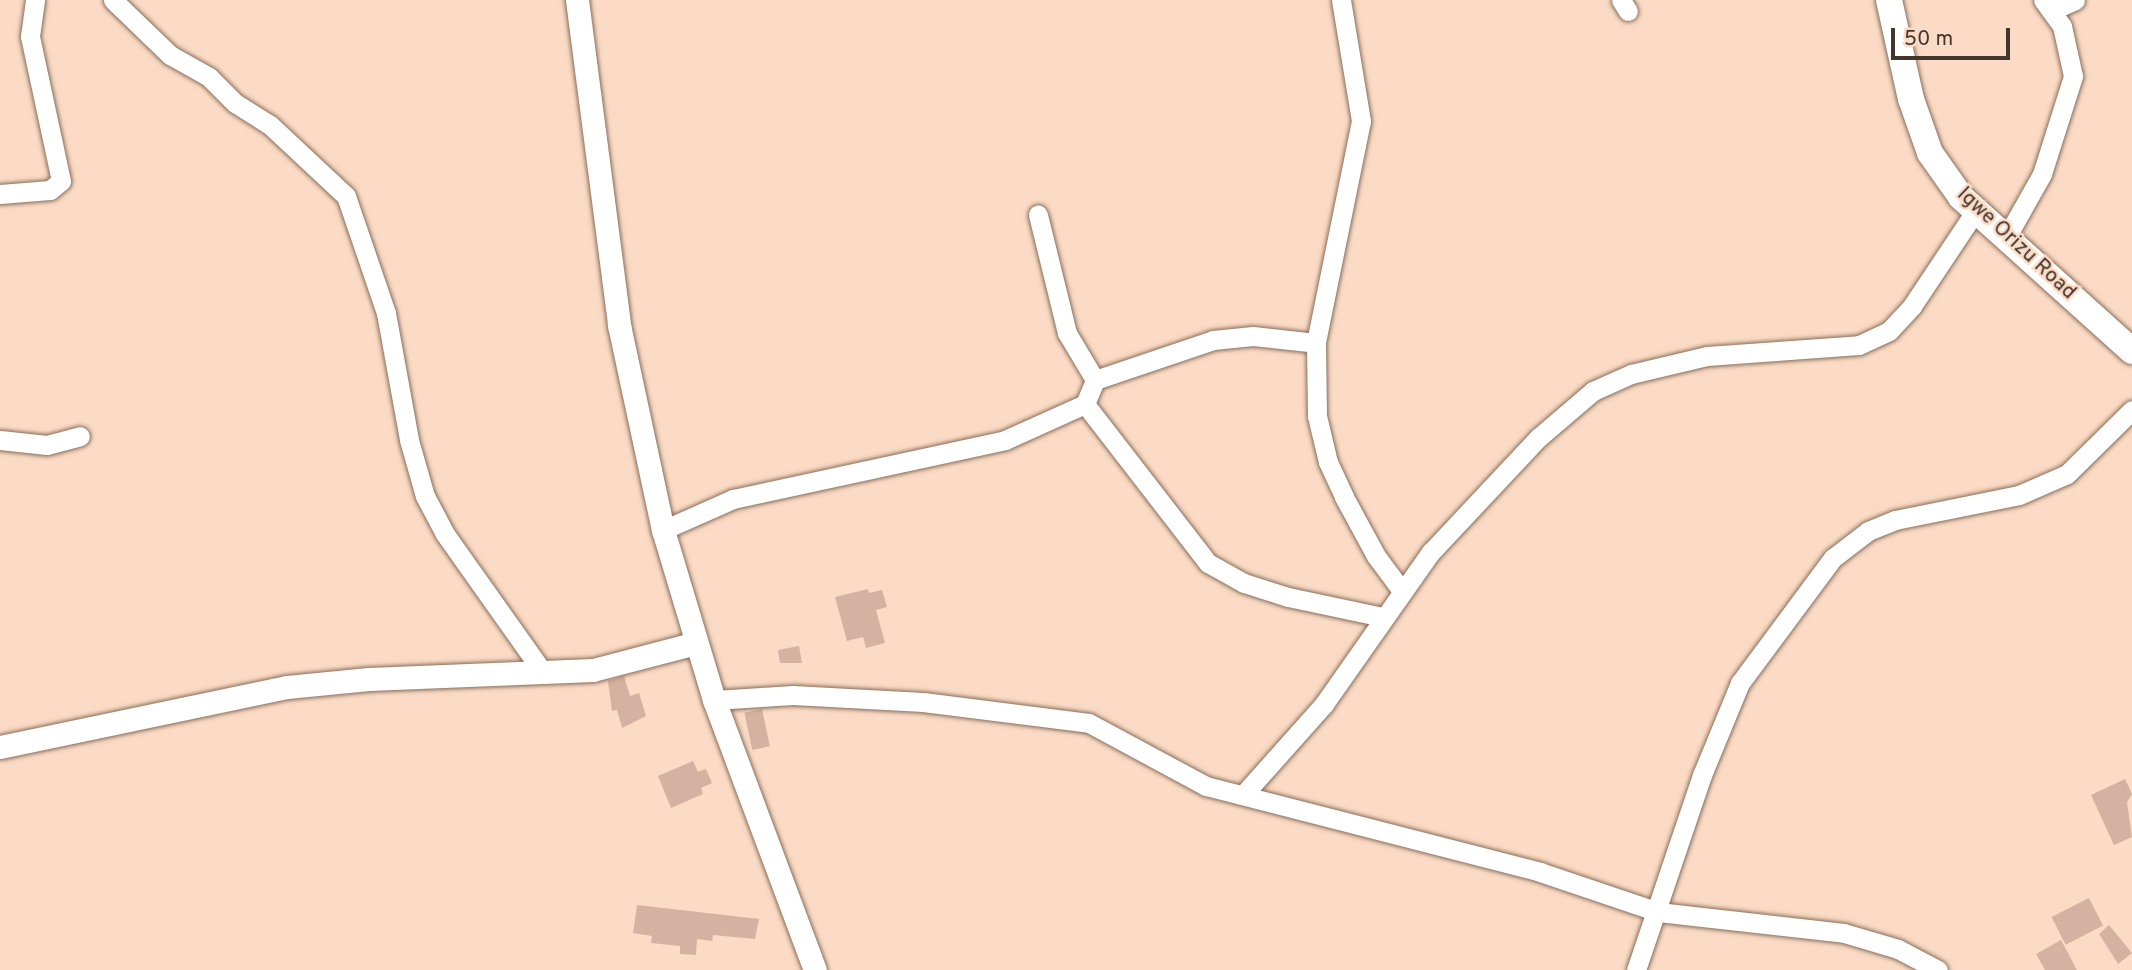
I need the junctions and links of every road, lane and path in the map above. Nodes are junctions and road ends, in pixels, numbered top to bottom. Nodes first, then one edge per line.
1 (34, 0) edge
2 (113, 0) edge
3 (577, 0) edge
4 (1341, 0) edge
5 (1889, 0) edge
6 (2076, 0) edge
7 (2048, 5) edge
8 (0, 194) edge
9 (1976, 210) junction
10 (1038, 215) dead end
11 (2006, 237) junction
12 (1316, 343) junction
13 (2132, 351) edge
14 (1095, 380) junction
15 (1086, 404) junction
16 (2132, 410) edge
17 (80, 436) dead end
18 (0, 440) edge
19 (663, 530) junction
20 (1402, 591) junction
21 (1383, 617) junction
22 (696, 643) junction
23 (542, 671) junction
24 (714, 700) junction
25 (0, 747) edge
26 (1243, 795) junction
27 (1658, 912) junction
28 (815, 970) edge
29 (1636, 970) edge
30 (1938, 970) edge

1 - 8 street
2 - 23 street
3 - 19 street
4 - 12 street
5 - 9 main road, Igwe Orizu Road
6 - 7 street
7 - 11 street
9 - 11 main road, Igwe Orizu Road
9 - 20 street
10 - 14 street
11 - 13 main road, Igwe Orizu Road
12 - 14 street
12 - 20 street
14 - 15 street
15 - 19 street
15 - 21 street
16 - 27 street
17 - 18 street
19 - 22 street
20 - 21 street
21 - 26 street
22 - 23 street
22 - 24 street
23 - 25 street
24 - 26 street
24 - 28 street
26 - 27 street
27 - 29 street
27 - 30 street

